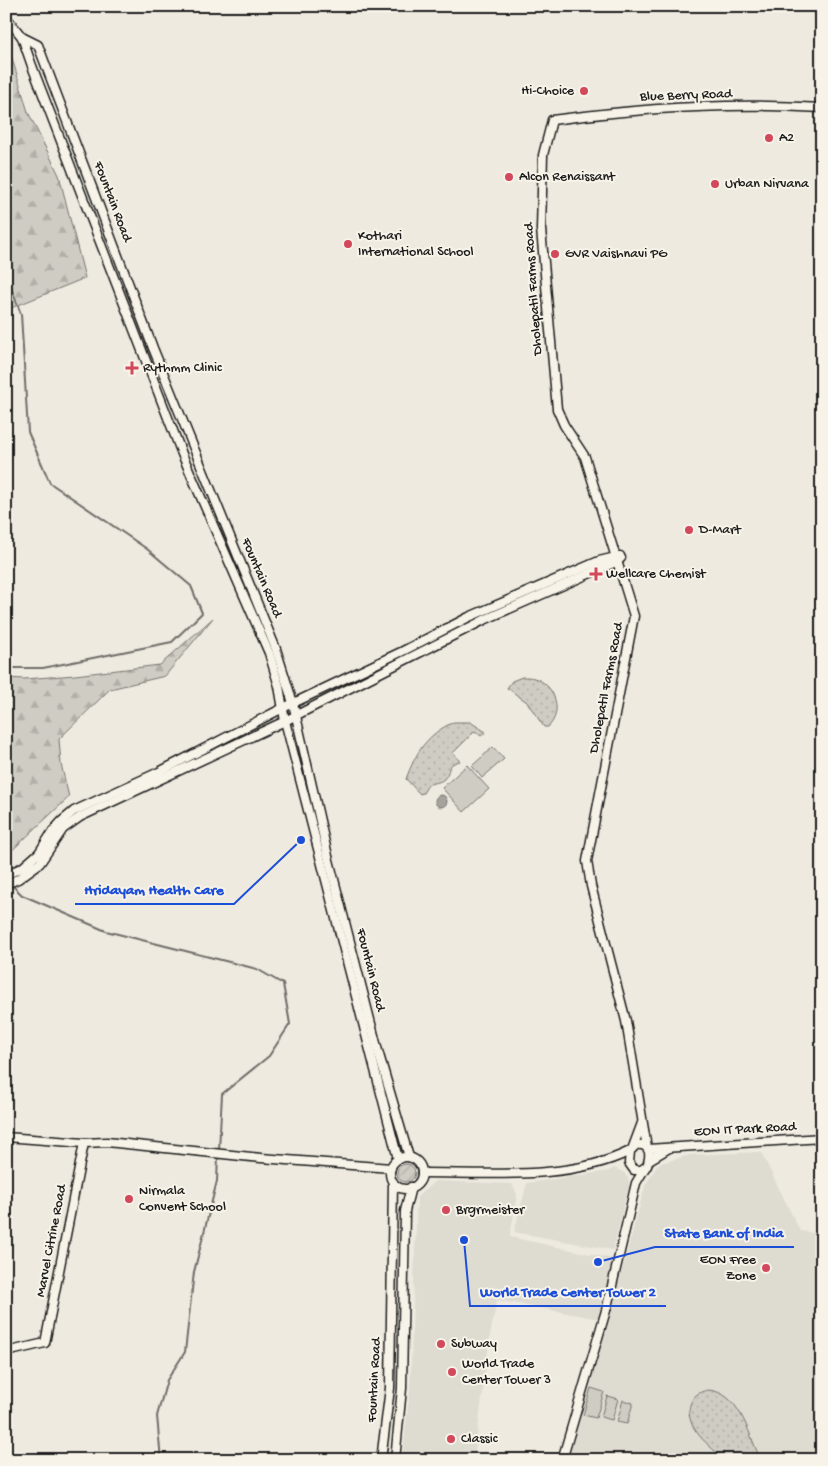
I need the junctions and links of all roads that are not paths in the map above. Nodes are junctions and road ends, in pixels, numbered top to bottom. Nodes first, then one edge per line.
1 (6, 17) edge
2 (22, 37) junction
3 (822, 108) edge
4 (552, 120) joint
5 (101, 208) junction
6 (88, 212) junction
7 (617, 559) junction
8 (529, 595) junction
9 (293, 703) junction
10 (283, 708) junction
11 (296, 715) junction
12 (285, 721) junction
13 (9, 874) edge
14 (6, 884) edge
15 (642, 1121) junction
16 (6, 1137) edge
17 (822, 1138) edge
18 (84, 1143) junction
19 (670, 1147) junction
20 (648, 1148) junction
21 (632, 1149) junction
22 (409, 1157) junction
23 (398, 1159) junction
24 (649, 1160) junction
25 (611, 1161) junction
26 (631, 1167) junction
27 (391, 1168) junction
28 (645, 1168) junction
29 (422, 1173) junction
30 (393, 1182) junction
31 (636, 1184) junction
32 (411, 1188) junction
33 (6, 1352) edge
34 (381, 1460) edge
35 (395, 1460) edge
36 (562, 1460) edge

1 - 2 street, Fountain Road
2 - 5 street, Fountain Road
2 - 6 street, Fountain Road
3 - 4 street, Blue Berry Road
4 - 7 street, Dholepatil Farms Road
5 - 6 street
5 - 9 street, Fountain Road
6 - 10 street, Fountain Road
7 - 8 street
7 - 15 street, Dholepatil Farms Road
8 - 9 street
8 - 11 street
9 - 10 street
9 - 11 street, Fountain Road
10 - 12 street, Fountain Road
10 - 13 street
11 - 12 street
11 - 22 street, Fountain Road
12 - 14 street
12 - 23 street, Fountain Road
15 - 20 street, Dholepatil Farms Road
15 - 21 street, Dholepatil Farms Road
16 - 18 street
17 - 19 street, EON IT Park Road
18 - 27 street
18 - 33 street, Marvel Citrine Road
19 - 20 street, EON IT Park Road
19 - 24 street
20 - 21 street
20 - 24 street
21 - 25 street
21 - 26 street
22 - 23 street
22 - 29 street, Fountain Road
23 - 27 street
24 - 28 street
25 - 26 street
25 - 29 street
26 - 28 street
26 - 31 street
27 - 30 street, Fountain Road
28 - 31 street
29 - 32 street, Fountain Road
30 - 32 street
30 - 34 street, Fountain Road
31 - 36 street
32 - 35 street, Fountain Road

